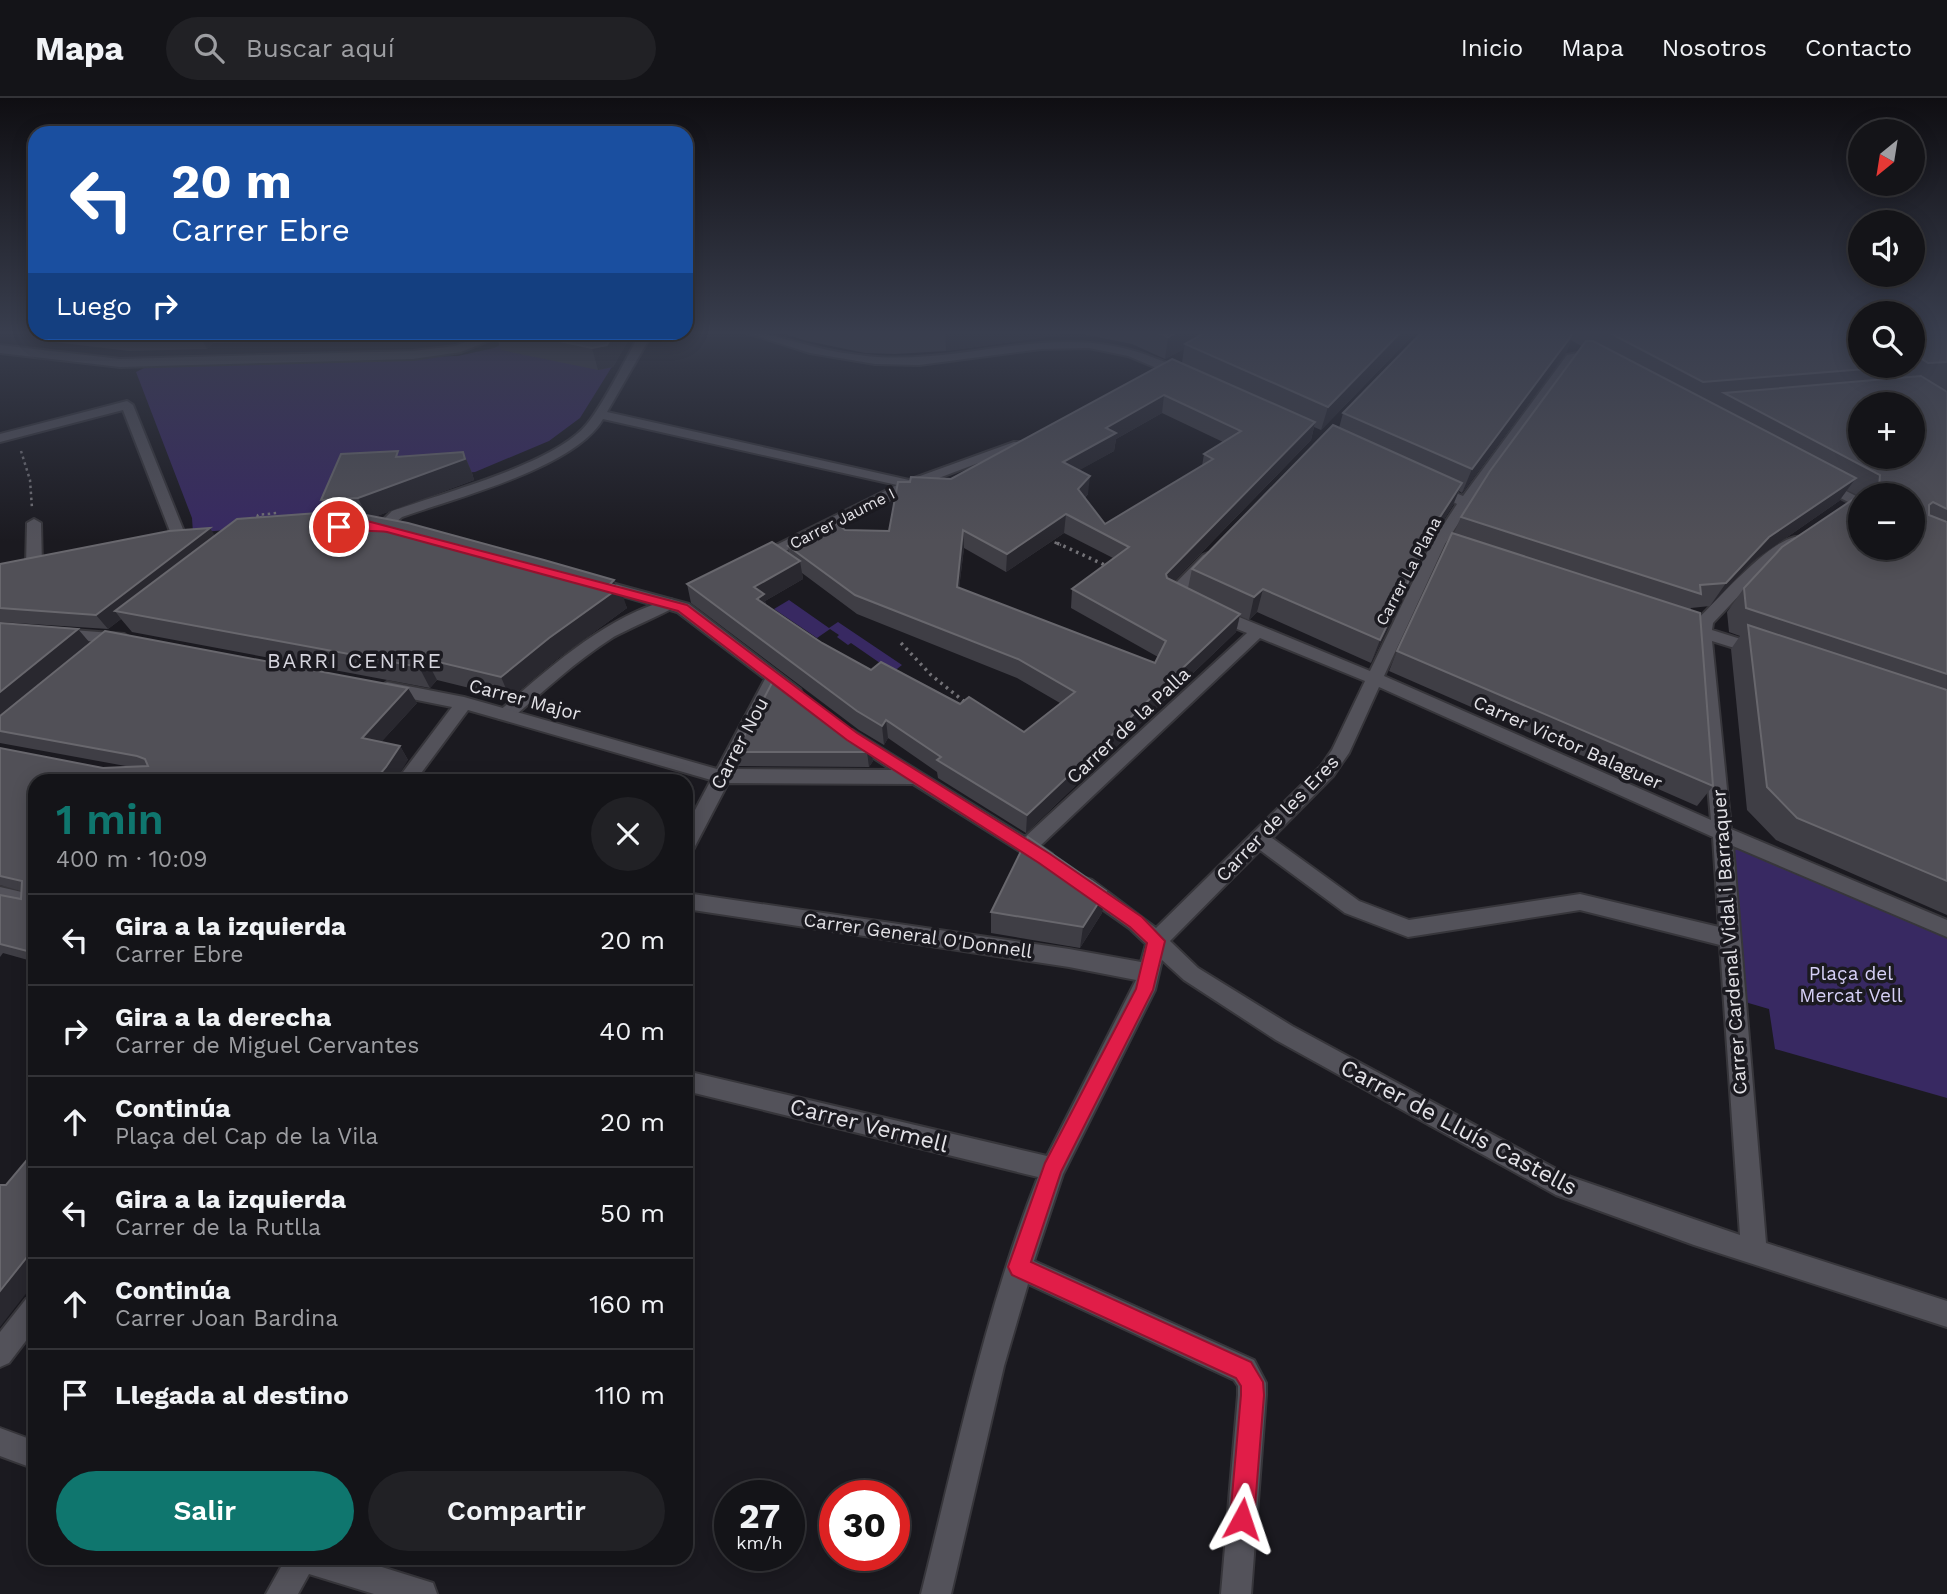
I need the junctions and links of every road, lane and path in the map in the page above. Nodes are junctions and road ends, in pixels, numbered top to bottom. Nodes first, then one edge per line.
1 (606, 401) edge
2 (1539, 401) edge
3 (598, 414) junction
4 (15, 434) junction
5 (1035, 436) edge
6 (0, 438) edge
7 (1808, 476) edge
8 (1423, 483) edge
9 (910, 484) junction
10 (1848, 497) edge
11 (1465, 502) junction
12 (1848, 507) edge
13 (277, 513) edge
14 (1834, 514) edge
15 (272, 517) edge
16 (34, 523) joint
17 (367, 525) edge
18 (387, 528) junction
19 (1812, 529) edge
20 (407, 533) edge
21 (1040, 535) edge
22 (180, 540) edge
23 (1221, 544) edge
24 (1438, 544) junction
25 (1457, 551) edge
26 (34, 566) edge
27 (743, 567) edge
28 (1111, 568) edge
29 (577, 579) edge
30 (677, 601) junction
31 (131, 622) edge
32 (1676, 624) edge
33 (37, 632) edge
34 (1703, 632) junction
35 (1256, 633) junction
36 (112, 637) junction
37 (139, 642) edge
38 (901, 643) dead end
39 (98, 649) edge
40 (1778, 657) edge
41 (774, 678) junction
42 (1373, 678) junction
43 (368, 684) edge
44 (807, 703) edge
45 (464, 704) junction
46 (971, 706) edge
47 (505, 715) junction
48 (841, 728) edge
49 (411, 774) edge
50 (720, 776) junction
51 (914, 777) junction
52 (693, 831) edge
53 (1722, 833) junction
54 (1259, 838) junction
55 (1027, 847) junction
56 (0, 895) edge
57 (28, 901) edge
58 (693, 902) edge
59 (1947, 929) edge
60 (1728, 938) junction
61 (1157, 941) junction
62 (1149, 973) junction
63 (693, 1083) edge
64 (1052, 1169) junction
65 (1754, 1252) junction
66 (1019, 1267) junction
67 (1947, 1314) edge
68 (28, 1317) edge
69 (0, 1354) edge
70 (0, 1442) edge
71 (28, 1452) edge
72 (300, 1565) edge
73 (327, 1565) edge
74 (281, 1594) edge
75 (422, 1594) edge
76 (936, 1594) edge
77 (1236, 1594) edge

1 - 3 street
2 - 11 street, Carrer La Plana
3 - 9 street
3 - 18 street
4 - 6 street
4 - 16 path
4 - 22 street
5 - 9 street, Carrer Jaume I
7 - 10 street
8 - 11 street
9 - 27 street, Carrer Jaume I
11 - 24 street, Carrer La Plana
12 - 14 street
13 - 15 path
16 - 26 street
17 - 18 street
18 - 20 street
19 - 34 street
21 - 28 path
23 - 35 street, Carrer Victor Balaguer
24 - 25 street
24 - 42 street, Carrer La Plana
29 - 30 street
30 - 41 street
30 - 47 street
31 - 36 street
32 - 34 street
33 - 36 street
34 - 40 street
34 - 53 street, Carrer Cardenal Vidal i Barraquer
35 - 42 street, Carrer Victor Balaguer
35 - 55 street, Carrer de la Palla
36 - 37 street
36 - 39 street
38 - 46 path
41 - 44 street
41 - 50 street, Carrer Nou
42 - 53 street, Carrer Victor Balaguer
42 - 54 street, Carrer de les Eres
43 - 45 street, Carrer Major
45 - 47 street, Carrer Major
45 - 49 street
47 - 50 street, Carrer Major
48 - 51 street, Carrer de Lluís Castells
50 - 51 street, Carrer Major
50 - 52 street, Carrer Nou
51 - 55 street, Carrer de Lluís Castells
53 - 59 street, Carrer Victor Balaguer
53 - 60 street, Carrer Cardenal Vidal i Barraquer
54 - 60 street
54 - 61 street, Carrer de les Eres
55 - 61 street, Carrer de Lluís Castells
56 - 57 street
58 - 62 street, Carrer General O'Donnell
60 - 65 street, Carrer Cardenal Vidal i Barraquer
61 - 62 street
61 - 65 street, Carrer de Lluís Castells
62 - 64 street
63 - 64 street, Carrer Vermell
64 - 66 street
65 - 67 street, Carrer de Lluís Castells
66 - 76 street
66 - 77 street
68 - 69 street
70 - 71 street
72 - 74 street
73 - 75 street

